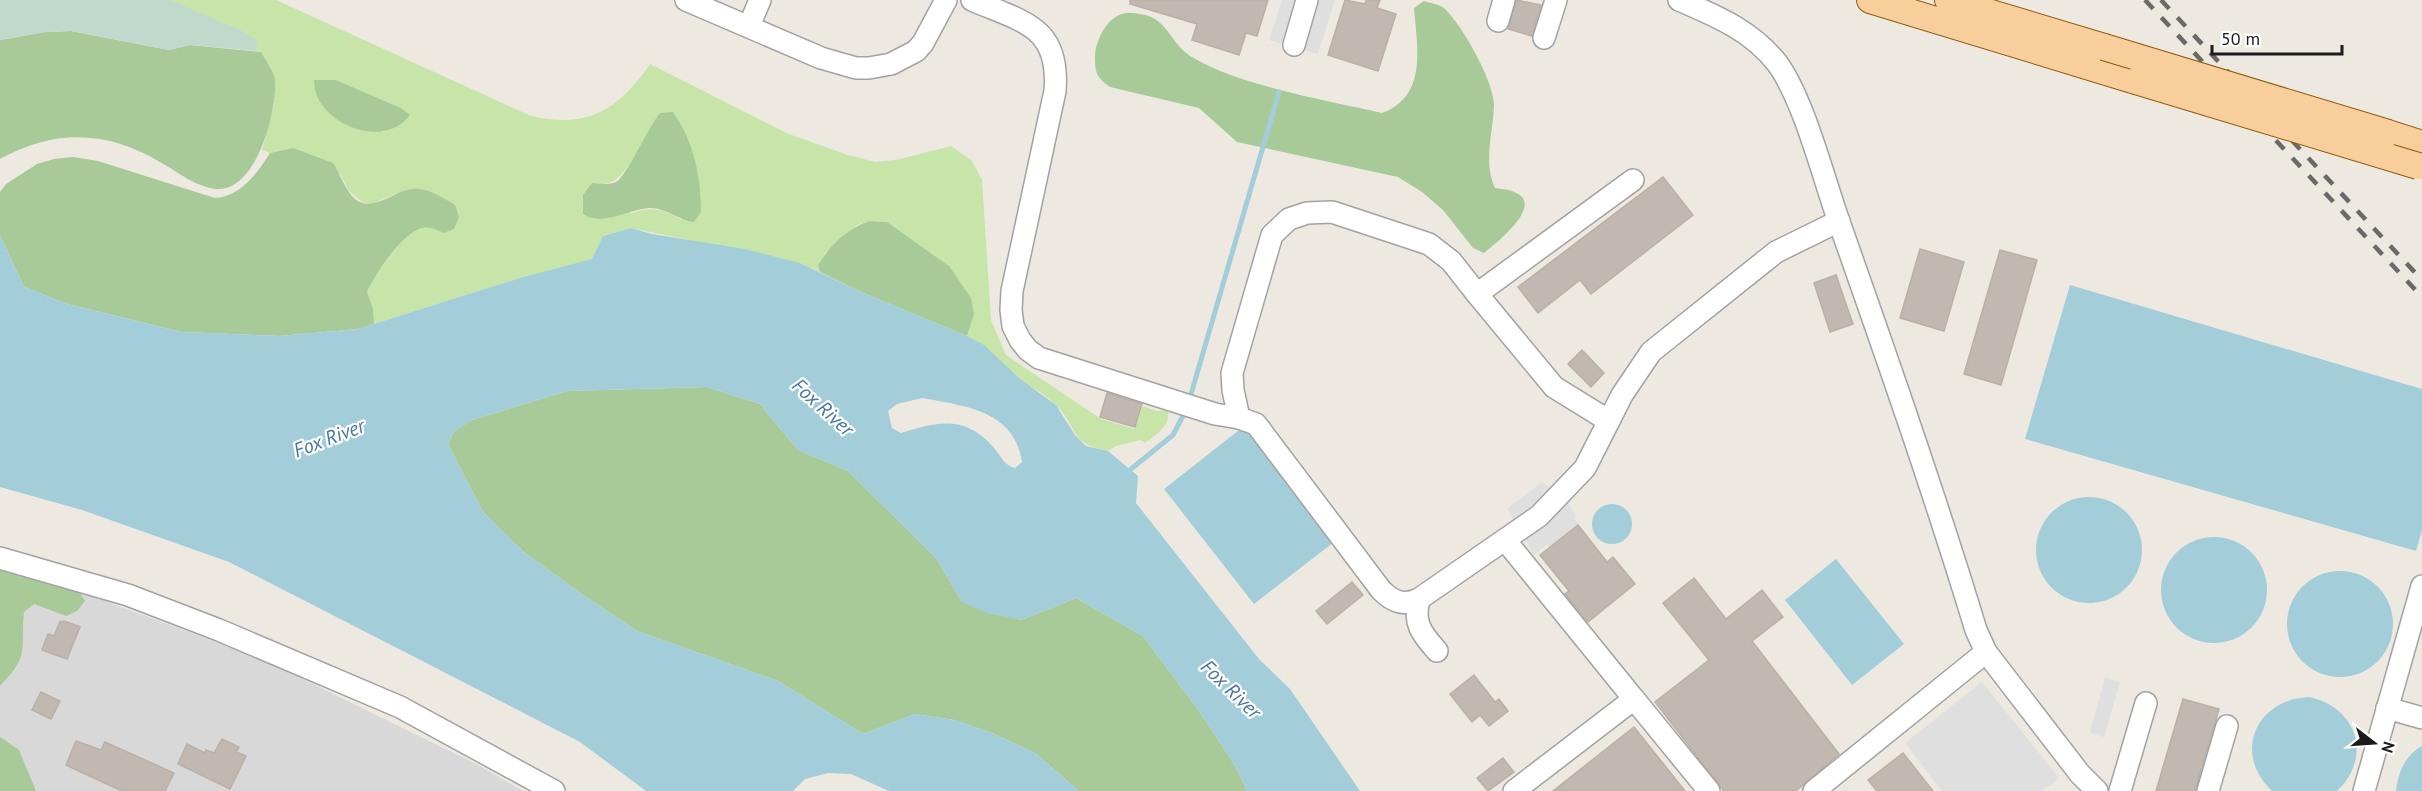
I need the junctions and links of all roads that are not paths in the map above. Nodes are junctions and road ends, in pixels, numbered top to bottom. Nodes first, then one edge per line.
1 (686, 0) edge
2 (760, 0) edge
3 (946, 0) edge
4 (972, 0) edge
5 (1307, 0) edge
6 (1504, 0) edge
7 (1556, 0) edge
8 (1679, 0) edge
9 (1870, 0) edge
10 (1948, 0) edge
11 (1498, 21) dead end
12 (749, 26) junction
13 (1544, 38) dead end
14 (1294, 45) dead end
15 (2421, 159) edge
16 (1633, 180) dead end
17 (1839, 221) junction
18 (1477, 294) junction
19 (1239, 418) junction
20 (1609, 421) junction
21 (1505, 540) junction
22 (0, 558) edge
23 (2422, 586) edge
24 (1419, 599) junction
25 (1437, 651) dead end
26 (1986, 652) junction
27 (1634, 699) junction
28 (2146, 703) dead end
29 (2387, 708) junction
30 (2422, 718) edge
31 (2227, 726) dead end
32 (554, 791) edge
33 (1514, 791) edge
34 (1709, 791) edge
35 (1814, 791) edge
36 (2097, 791) edge
37 (2120, 791) edge
38 (2208, 791) edge
39 (2364, 791) edge

1 - 12 street
2 - 12 street
3 - 12 street
4 - 19 street
5 - 14 street
6 - 11 street
7 - 13 street
8 - 17 street
9 - 15 main road, bridge
10 - 15 main road, bridge
16 - 18 street
17 - 20 street
17 - 26 street
18 - 19 street
18 - 20 street
19 - 24 street
20 - 21 street
21 - 24 street
21 - 27 street
22 - 32 street
23 - 29 street
24 - 25 street
26 - 35 street
26 - 36 street
27 - 33 street
27 - 34 street
28 - 37 street
29 - 30 street
29 - 39 street
31 - 38 street

